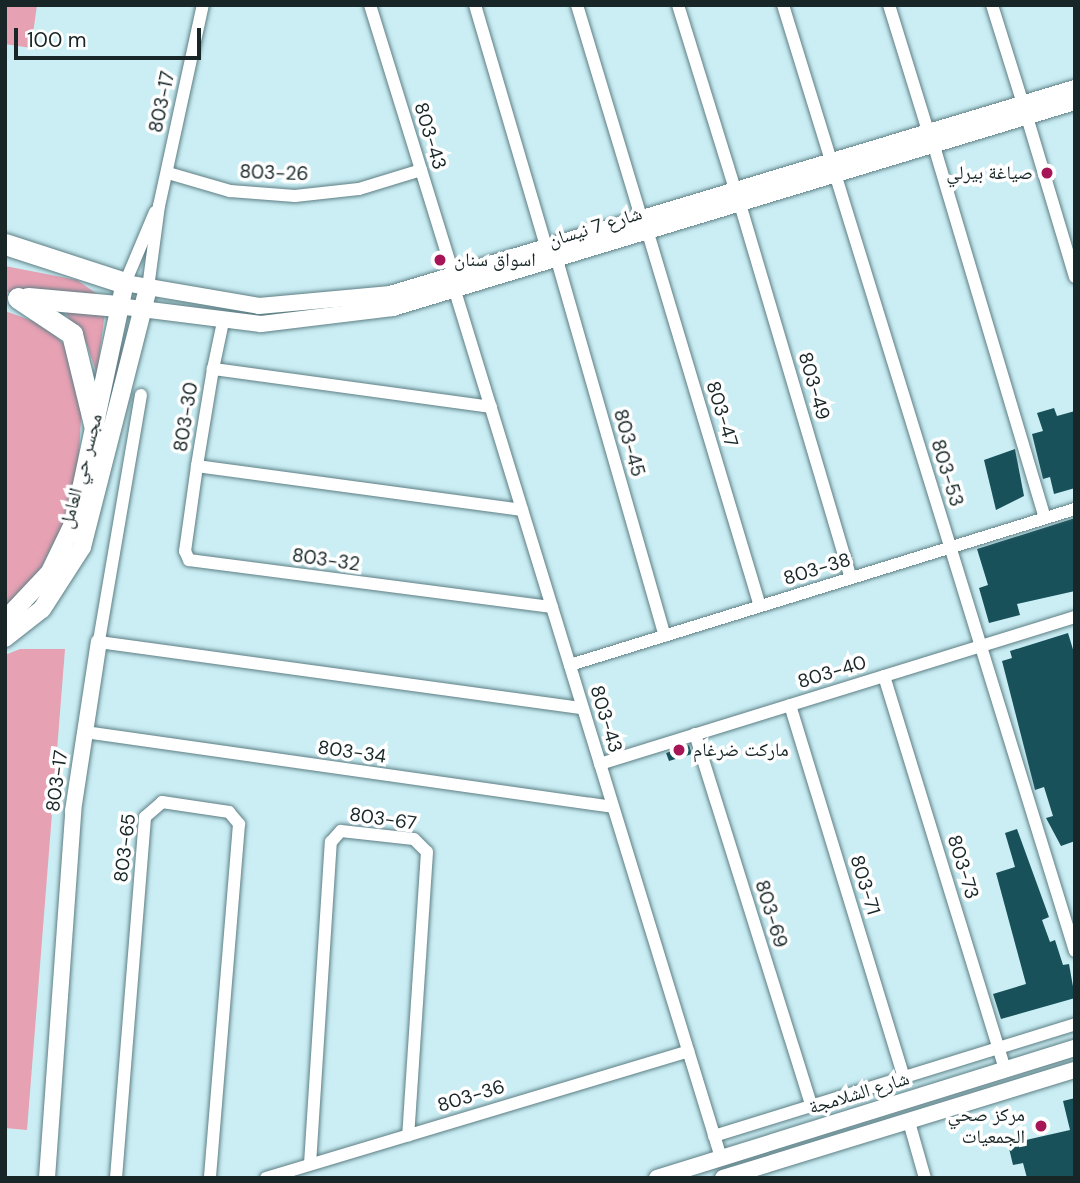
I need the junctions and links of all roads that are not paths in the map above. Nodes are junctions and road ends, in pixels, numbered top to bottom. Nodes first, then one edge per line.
1 (203, 5) edge
2 (370, 5) edge
3 (475, 5) edge
4 (577, 5) edge
5 (678, 5) edge
6 (783, 5) edge
7 (889, 5) edge
8 (992, 5) edge
9 (1075, 88) edge
10 (1075, 102) edge
11 (1025, 111) junction
12 (932, 140) junction
13 (834, 169) junction
14 (421, 170) junction
15 (168, 173) junction
16 (738, 198) junction
17 (159, 206) junction
18 (645, 227) junction
19 (5, 244) edge
20 (552, 255) junction
21 (1075, 277) edge
22 (125, 283) junction
23 (455, 284) junction
24 (148, 288) junction
25 (12, 298) edge
26 (118, 306) junction
27 (142, 311) junction
28 (223, 322) junction
29 (213, 369) junction
30 (141, 394) dead end
31 (491, 407) junction
32 (95, 428) junction
33 (197, 466) junction
34 (1075, 509) edge
35 (522, 510) junction
36 (1045, 518) junction
37 (950, 547) junction
38 (57, 578) junction
39 (851, 578) junction
40 (760, 606) junction
41 (552, 607) junction
42 (1075, 617) edge
43 (5, 620) edge
44 (665, 636) junction
45 (5, 638) edge
46 (99, 642) junction
47 (981, 646) junction
48 (570, 665) junction
49 (884, 676) junction
50 (790, 705) junction
51 (583, 708) junction
52 (85, 733) junction
53 (695, 734) junction
54 (600, 764) junction
55 (613, 807) junction
56 (1075, 951) edge
57 (1075, 1024) edge
58 (998, 1048) junction
59 (1075, 1048) edge
60 (688, 1051) junction
61 (1005, 1070) junction
62 (1075, 1070) edge
63 (904, 1077) junction
64 (811, 1105) junction
65 (909, 1122) junction
66 (408, 1135) junction
67 (714, 1136) junction
68 (720, 1158) junction
69 (310, 1164) junction
70 (47, 1178) edge
71 (116, 1178) edge
72 (210, 1178) edge
73 (266, 1178) edge
74 (657, 1178) edge
75 (723, 1178) edge
76 (925, 1178) edge

1 - 15 street, 803-17
2 - 14 street, 803-43
3 - 20 street, 803-45
4 - 18 street, 803-47
5 - 16 street, 803-49
6 - 13 street, 803-53
7 - 12 street
8 - 11 street
9 - 11 street, شارع 7 نيسان
10 - 11 street, شارع 7 نيسان
11 - 12 street, شارع 7 نيسان
11 - 21 street
12 - 13 street, شارع 7 نيسان
12 - 36 street
13 - 16 street, شارع 7 نيسان
13 - 37 street, 803-53
14 - 15 street, 803-26
14 - 23 street, 803-43
15 - 17 street, 803-17
16 - 18 street, شارع 7 نيسان
16 - 39 street, 803-49
17 - 22 street, 803-17
17 - 24 street, 803-17
18 - 20 street, شارع 7 نيسان
18 - 40 street, 803-47
19 - 22 highway
20 - 23 street, شارع 7 نيسان
20 - 44 street, 803-45
22 - 24 street, شارع 7 نيسان
22 - 26 main road, مجسر حي العامل
23 - 24 street, شارع 7 نيسان
23 - 28 street, شارع 7 نيسان
23 - 31 street, 803-43
24 - 27 main road, مجسر حي العامل
25 - 26 highway
25 - 32 highway
26 - 27 street, شارع 7 نيسان
26 - 32 main road, مجسر حي العامل
27 - 28 street, شارع 7 نيسان
27 - 38 main road, مجسر حي العامل
28 - 29 street
29 - 31 street, 803-30
29 - 33 street, 803-30
30 - 46 street, 803-17
31 - 35 street, 803-43
32 - 38 main road, مجسر حي العامل
33 - 35 street, 803-30
33 - 41 street, 803-32
34 - 36 street, 803-38
35 - 41 street, 803-43
36 - 37 street, 803-38
37 - 39 street, 803-38
37 - 47 street, 803-53
38 - 43 main road, مجسر حي العامل
38 - 45 main road, مجسر حي العامل
39 - 40 street, 803-38
40 - 44 street, 803-38
41 - 48 street, 803-43
42 - 47 street, 803-40
44 - 48 street, 803-38
46 - 51 street
46 - 52 street, 803-17
47 - 49 street, 803-40
47 - 56 street, 803-53
48 - 51 street, 803-43
49 - 50 street, 803-40
49 - 58 street, 803-73
50 - 53 street, 803-40
50 - 63 street, 803-71
51 - 54 street, 803-43
52 - 55 street, 803-34
52 - 70 street, 803-17
53 - 54 street, 803-40
53 - 64 street, 803-69
54 - 55 street, 803-43
55 - 60 street, 803-43
57 - 58 street
58 - 61 street, 803-73
58 - 63 street
59 - 61 street, شارع الشلامجة
60 - 66 street, 803-36
60 - 67 street, 803-43
61 - 68 street, شارع الشلامجة
62 - 65 street
63 - 64 street
64 - 67 street
65 - 75 street
65 - 76 street
66 - 69 street, 803-36
66 - 69 street, 803-67
67 - 68 street, 803-43
68 - 74 street, شارع الشلامجة
69 - 73 street, 803-36
71 - 72 street, 803-65

